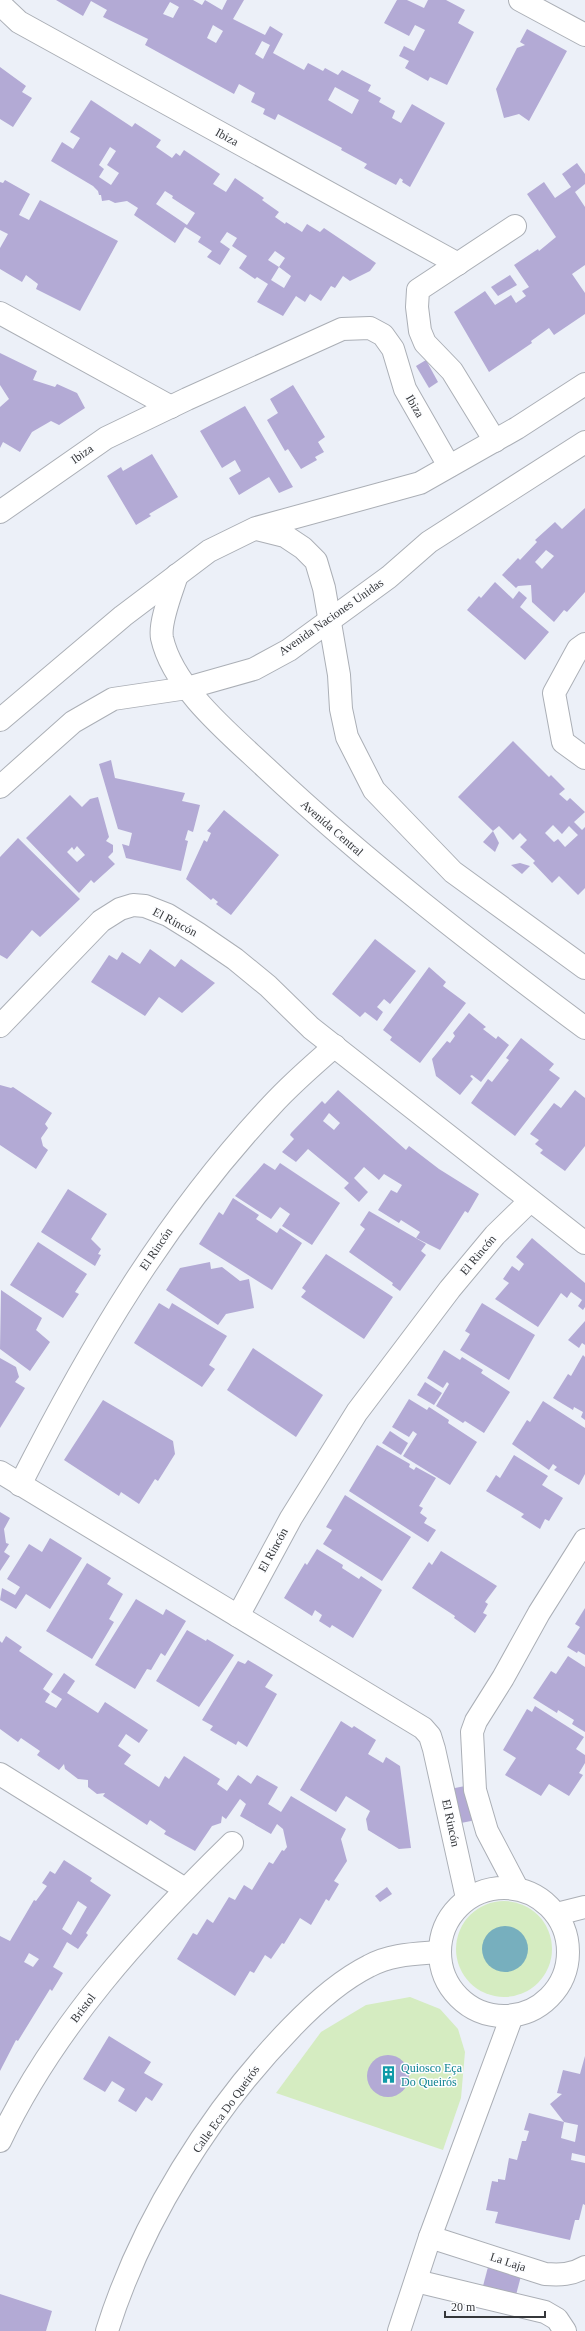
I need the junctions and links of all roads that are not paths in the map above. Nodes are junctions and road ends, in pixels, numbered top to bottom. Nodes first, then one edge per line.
1 (520, 0) edge
2 (0, 4) edge
3 (585, 34) edge
4 (515, 226) dead end
5 (458, 264) junction
6 (0, 314) edge
7 (585, 384) edge
8 (170, 407) junction
9 (494, 441) junction
10 (585, 442) edge
11 (449, 466) junction
12 (0, 512) edge
13 (256, 528) junction
14 (177, 575) junction
15 (328, 620) junction
16 (585, 644) edge
17 (187, 688) junction
18 (0, 720) edge
19 (585, 758) edge
20 (0, 787) edge
21 (583, 963) edge
22 (0, 1026) edge
23 (585, 1028) edge
24 (335, 1046) junction
25 (530, 1201) junction
26 (585, 1243) edge
27 (0, 1472) edge
28 (20, 1484) junction
29 (585, 1540) edge
30 (238, 1616) junction
31 (0, 1774) edge
32 (232, 1843) dead end
33 (517, 1888) junction
34 (185, 1889) junction
35 (467, 1898) junction
36 (585, 1907) edge
37 (557, 1914) junction
38 (439, 1952) junction
39 (585, 1965) edge
40 (564, 1976) junction
41 (512, 2016) junction
42 (0, 2141) edge
43 (430, 2237) junction
44 (585, 2267) edge
45 (416, 2280) junction
46 (107, 2331) edge
47 (400, 2331) edge
48 (565, 2331) edge

1 - 3 street
2 - 5 street, Ibiza
4 - 5 street
5 - 9 street
6 - 8 street
7 - 9 street
8 - 11 street, Ibiza
8 - 12 street, Ibiza
9 - 11 street
10 - 15 street, Avenida Naciones Unidas
11 - 13 street
13 - 14 street
13 - 15 street
14 - 17 street, Avenida Central
14 - 18 street
15 - 17 street, Avenida Naciones Unidas
15 - 21 street
16 - 19 street
17 - 20 street, Avenida Naciones Unidas
17 - 23 street, Avenida Central
22 - 24 street, El Rincón
24 - 25 street, El Rincón
24 - 28 street, El Rincón
25 - 26 street, El Rincón
25 - 30 street, El Rincón
27 - 28 street, El Rincón
28 - 30 street, El Rincón
29 - 33 street
30 - 35 street, El Rincón
31 - 34 street
32 - 34 street, Bristol
33 - 35 street
33 - 37 street
34 - 42 street, Bristol
35 - 38 street
36 - 37 street
37 - 40 street
38 - 41 street
38 - 46 street, Calle Eca Do Queirós
39 - 40 street
40 - 41 street
41 - 43 street
43 - 44 street, La Laja
43 - 45 street
45 - 47 street
45 - 48 street

